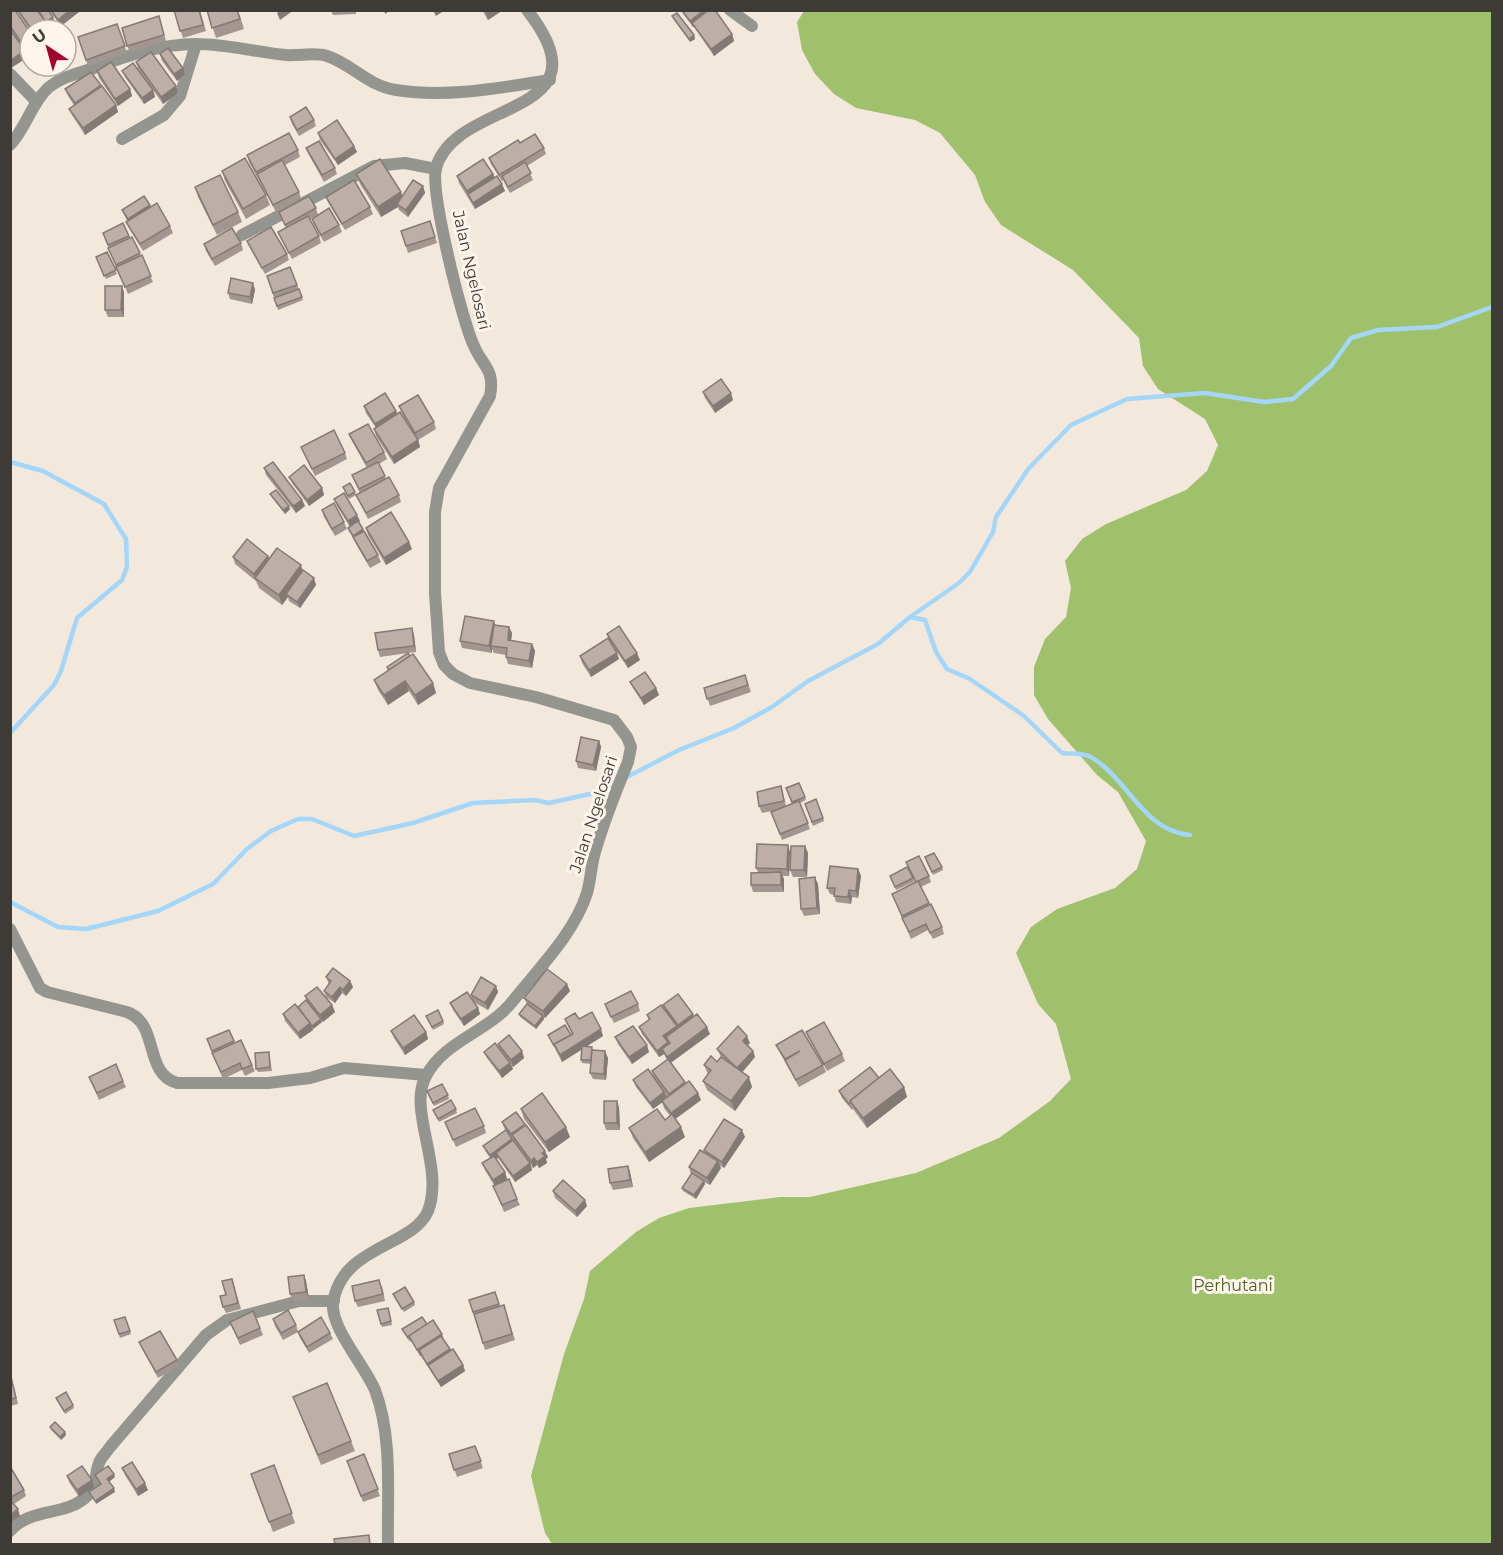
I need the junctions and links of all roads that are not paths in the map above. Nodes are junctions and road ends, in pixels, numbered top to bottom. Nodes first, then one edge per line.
1 (527, 10) edge
2 (730, 10) edge
3 (752, 26) dead end
4 (196, 44) junction
5 (10, 74) edge
6 (550, 80) junction
7 (36, 101) junction
8 (122, 139) dead end
9 (10, 145) edge
10 (436, 169) junction
11 (242, 235) dead end
12 (10, 930) edge
13 (426, 1075) junction
14 (334, 1301) junction
15 (10, 1531) edge
16 (388, 1545) edge

1 - 6 street
2 - 3 street
4 - 6 street
4 - 7 street
4 - 8 street
5 - 7 street
6 - 10 street
7 - 9 street
10 - 11 street
10 - 13 street, Jalan Ngelosari
12 - 13 street
13 - 14 street
14 - 15 street
14 - 16 street

